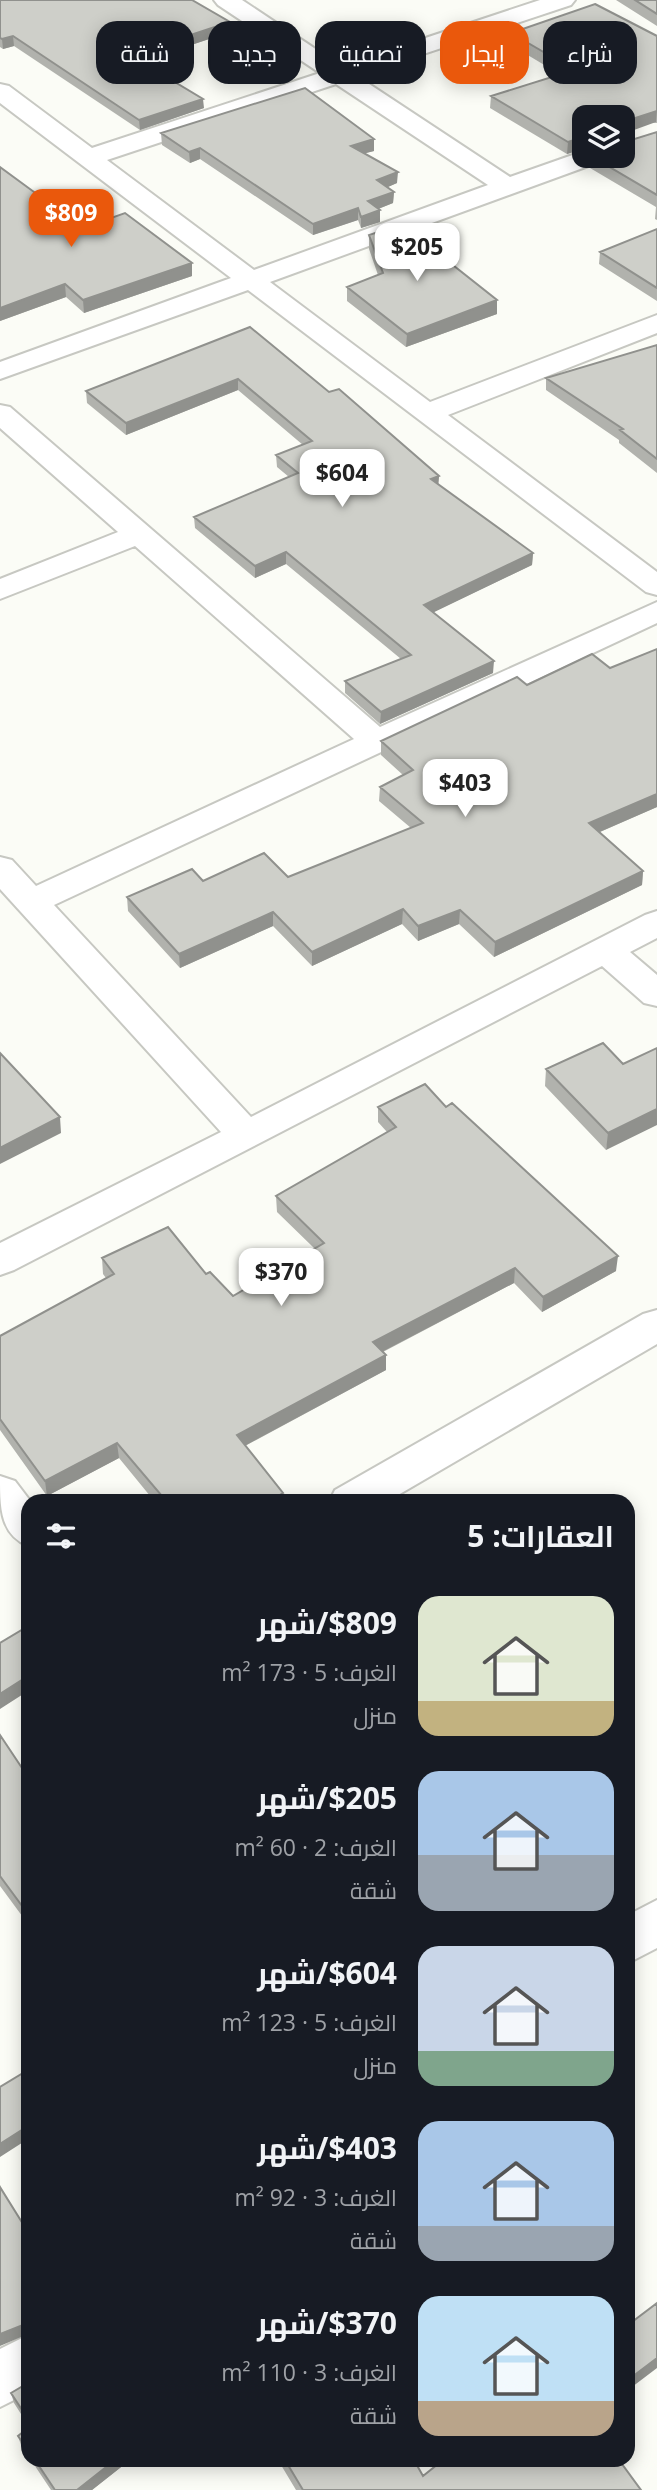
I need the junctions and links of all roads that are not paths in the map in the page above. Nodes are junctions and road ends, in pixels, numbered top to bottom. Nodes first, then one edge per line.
1 (226, 0) edge
2 (563, 0) edge
3 (426, 46) edge
4 (315, 59) edge
5 (315, 83) edge
6 (353, 84) edge
7 (0, 91) edge
8 (88, 158) junction
9 (572, 164) edge
10 (508, 187) junction
11 (251, 280) junction
12 (657, 323) edge
13 (0, 371) edge
14 (0, 413) edge
15 (427, 413) junction
16 (139, 534) junction
17 (657, 586) edge
18 (0, 590) edge
19 (657, 611) edge
20 (376, 741) junction
21 (0, 868) edge
22 (33, 901) junction
23 (657, 923) edge
24 (605, 950) junction
25 (657, 995) edge
26 (246, 1136) junction
27 (0, 1260) edge
28 (657, 1325) edge
29 (0, 1493) edge
30 (364, 1494) edge
31 (21, 1520) edge
32 (657, 1922) edge
33 (635, 1936) edge
34 (21, 2366) edge
35 (0, 2381) edge

1 - 4 street
2 - 3 street
5 - 8 street
6 - 10 street
7 - 8 street
8 - 11 street
9 - 10 street
10 - 11 street
11 - 13 street
11 - 15 street
12 - 15 street
14 - 16 street
15 - 17 street
16 - 18 street
16 - 20 street
19 - 20 street
20 - 22 street
21 - 22 street
22 - 26 street
23 - 24 street
24 - 25 street
24 - 26 street
26 - 27 street
28 - 30 street
29 - 31 street
32 - 33 street
34 - 35 street

